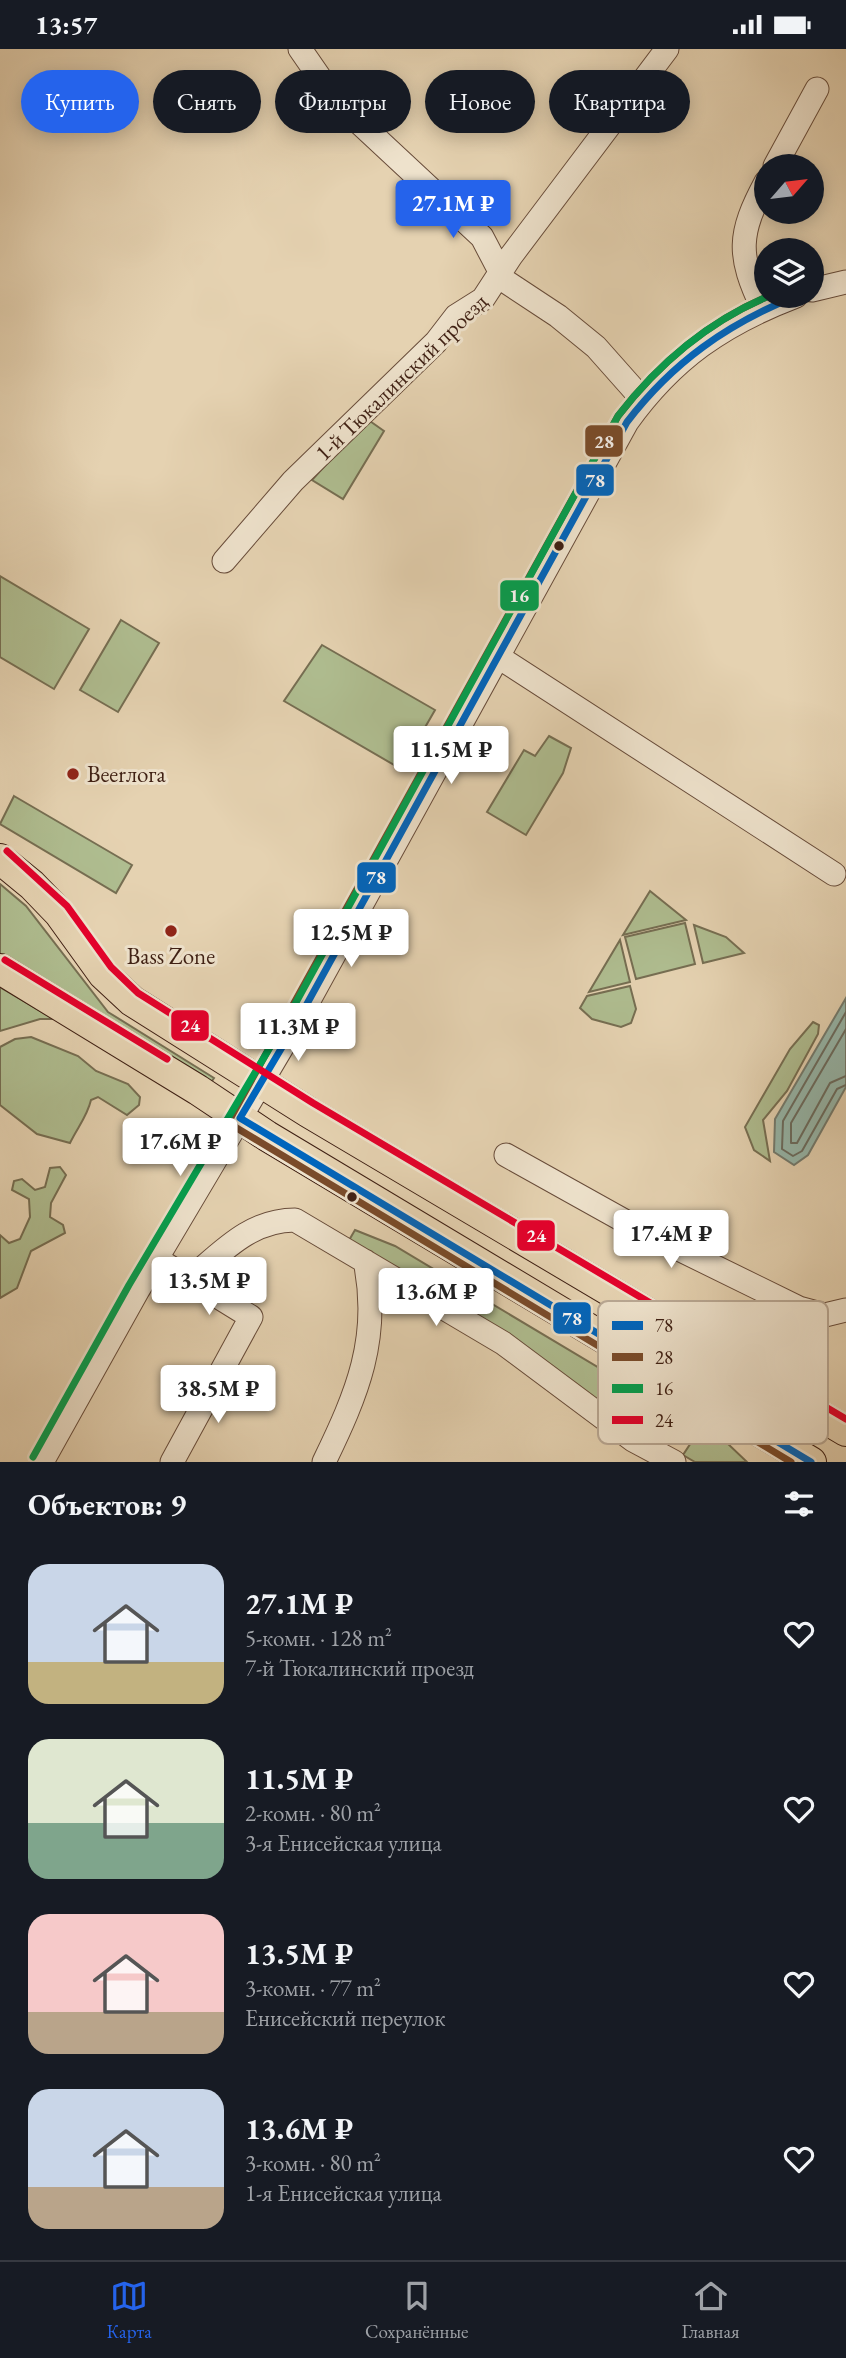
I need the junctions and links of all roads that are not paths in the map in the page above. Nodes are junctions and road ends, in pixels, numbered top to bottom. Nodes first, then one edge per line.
1 (667, 49) edge
2 (304, 52) edge
3 (817, 89) dead end
4 (782, 154) edge
5 (754, 204) edge
6 (501, 273) junction
7 (846, 282) edge
8 (824, 287) edge
9 (763, 309) joint
10 (643, 400) junction
11 (224, 561) dead end
12 (497, 656) junction
13 (0, 859) edge
14 (834, 874) dead end
15 (0, 969) edge
16 (261, 1083) junction
17 (240, 1118) junction
18 (506, 1154) dead end
19 (157, 1259) junction
20 (365, 1261) junction
21 (190, 1279) junction
22 (627, 1301) edge
23 (785, 1301) edge
24 (846, 1310) edge
25 (828, 1314) edge
26 (598, 1334) edge
27 (598, 1414) edge
28 (828, 1420) edge
29 (846, 1431) edge
30 (640, 1444) edge
31 (780, 1444) edge
32 (42, 1462) edge
33 (172, 1462) edge
34 (324, 1462) edge
35 (674, 1462) edge
36 (810, 1462) edge

1 - 6 street, 1-й Тюкалинский проезд
2 - 6 street
3 - 4 street
5 - 9 street
6 - 10 street
6 - 11 street, 1-й Тюкалинский проезд
7 - 8 street
9 - 10 street
10 - 12 street
12 - 14 street
12 - 16 street
13 - 16 main road
15 - 17 main road
16 - 17 street
16 - 22 main road
17 - 19 street
17 - 26 main road
18 - 23 street
19 - 21 street
19 - 32 street
20 - 21 street
20 - 27 street
20 - 34 street
21 - 33 street
24 - 25 street
28 - 29 main road
30 - 35 street
31 - 36 main road

